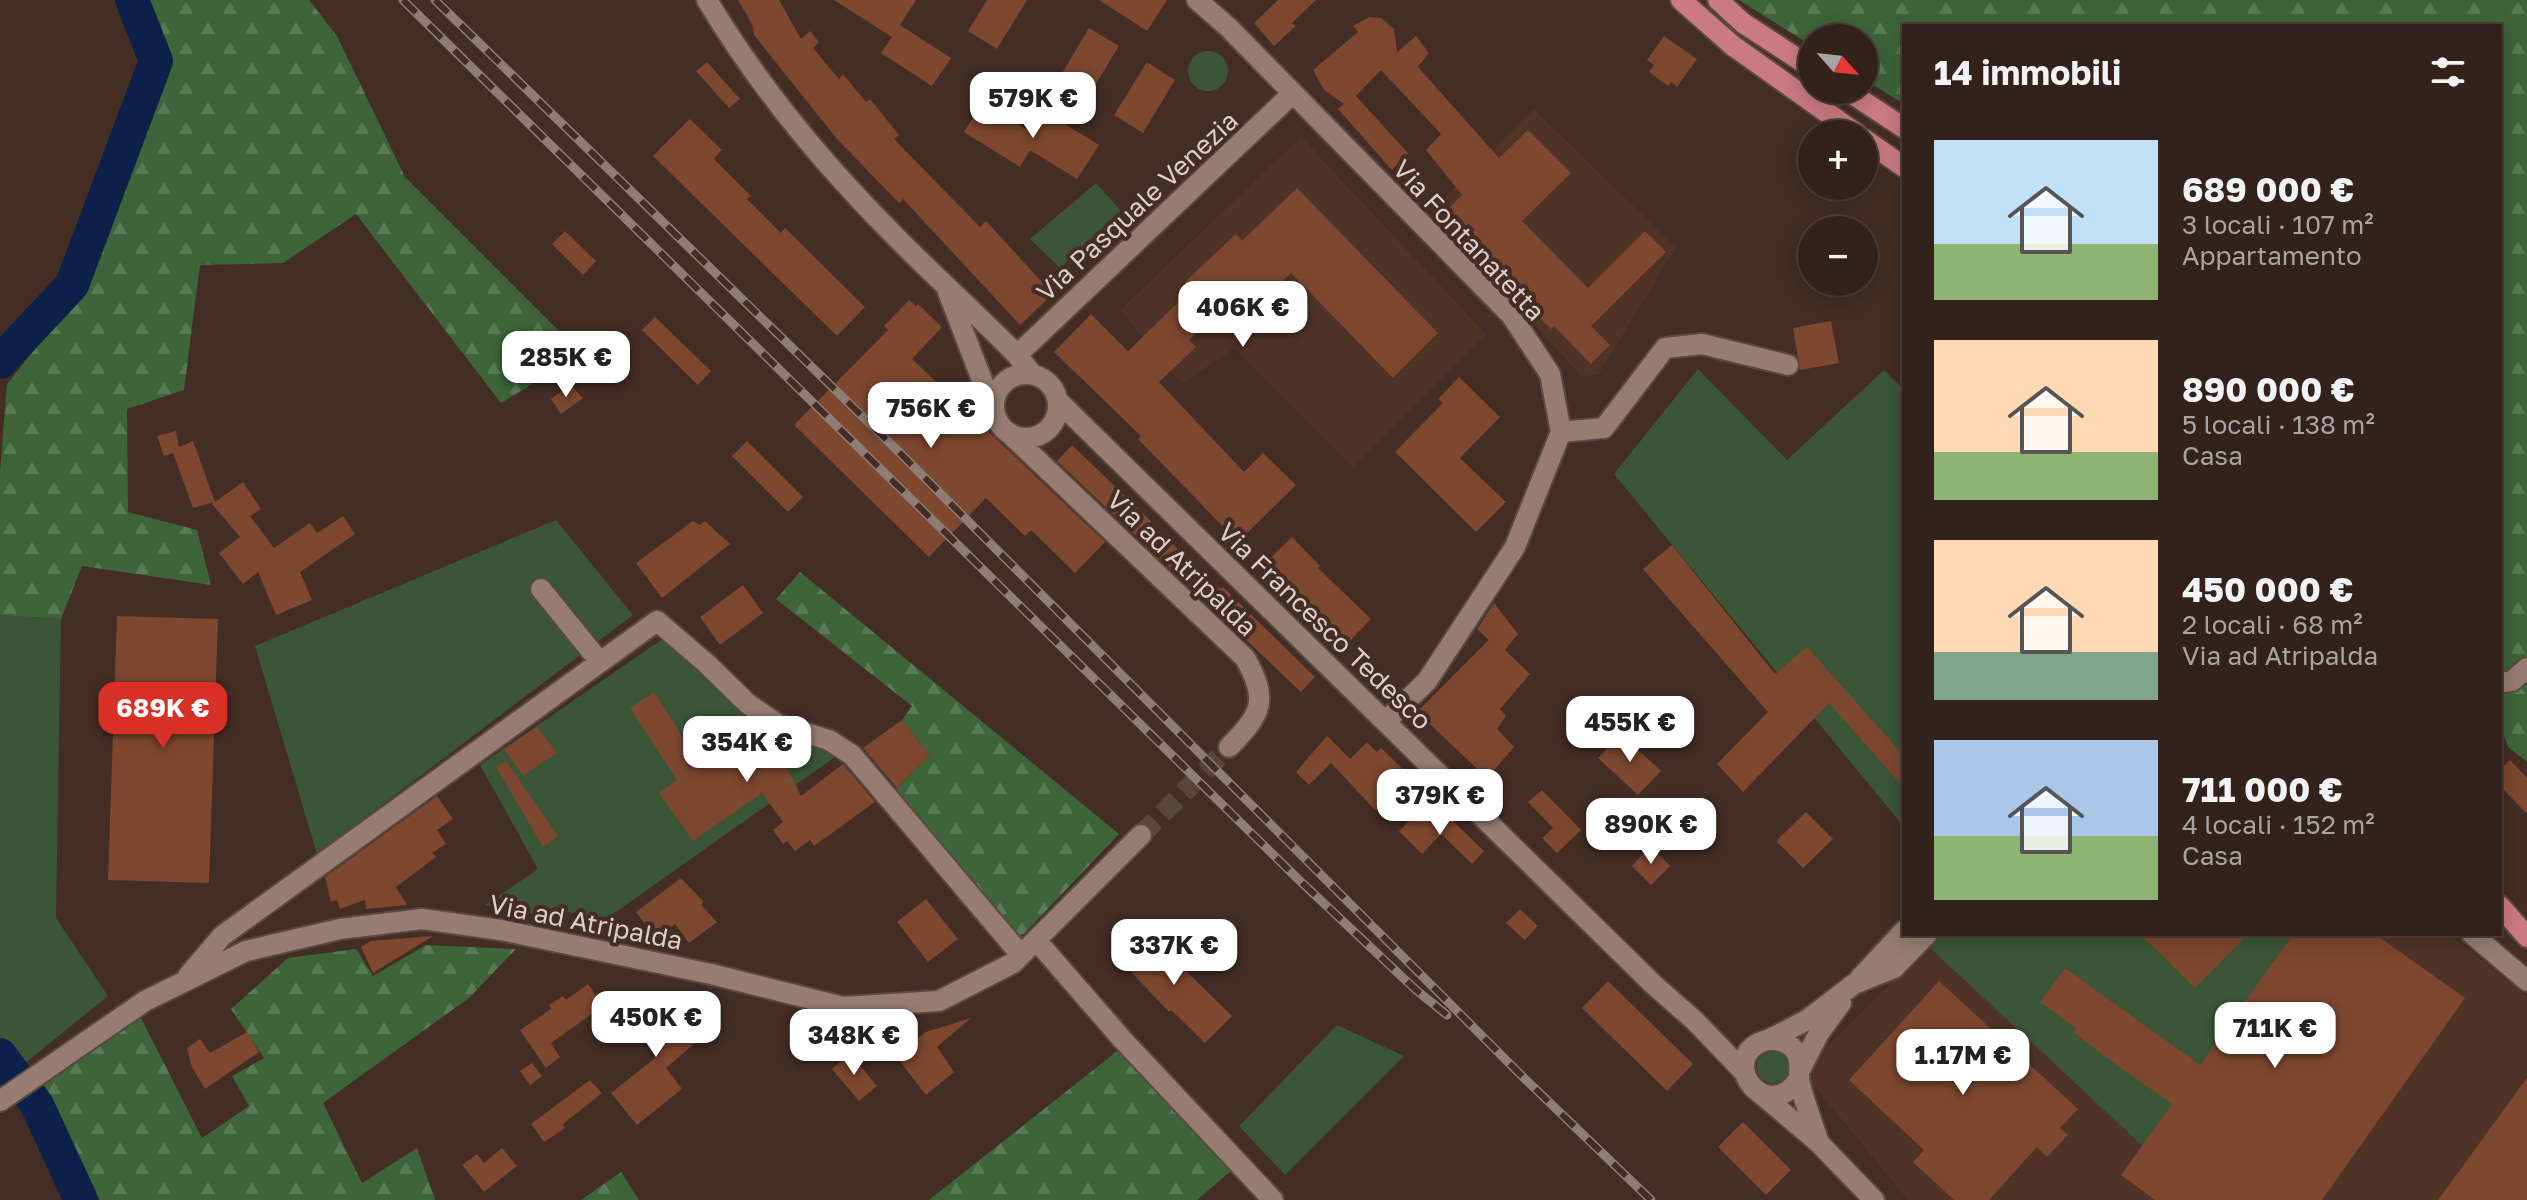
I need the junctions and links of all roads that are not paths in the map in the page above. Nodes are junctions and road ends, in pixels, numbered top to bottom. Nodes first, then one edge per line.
1 (707, 0) edge
2 (1197, 0) edge
3 (1681, 0) edge
4 (1718, 0) edge
5 (1798, 59) edge
6 (1292, 94) junction
7 (1867, 104) edge
8 (1837, 120) edge
9 (1902, 127) edge
10 (1878, 149) edge
11 (1902, 166) edge
12 (945, 284) junction
13 (1017, 355) junction
14 (1788, 365) dead end
15 (1032, 374) junction
16 (1058, 401) junction
17 (995, 415) junction
18 (1048, 428) junction
19 (1088, 432) junction
20 (1561, 432) junction
21 (1010, 434) junction
22 (1049, 472) junction
23 (541, 589) dead end
24 (600, 662) junction
25 (2527, 668) edge
26 (2502, 683) edge
27 (1386, 721) junction
28 (1229, 747) tunnel mouth
29 (1141, 835) tunnel mouth
30 (2502, 908) edge
31 (1902, 933) edge
32 (1925, 936) edge
33 (2474, 936) edge
34 (2527, 937) edge
35 (1036, 940) junction
36 (1021, 955) junction
37 (2527, 981) edge
38 (183, 982) junction
39 (1854, 984) junction
40 (1695, 1021) junction
41 (1762, 1043) junction
42 (1745, 1073) junction
43 (1800, 1074) junction
44 (1759, 1092) junction
45 (0, 1101) edge
46 (1819, 1143) junction
47 (1273, 1200) edge
48 (1874, 1200) edge

1 - 12 street
2 - 6 street, Via Fontanatetta
3 - 8 main road
4 - 5 main road
6 - 13 street, Via Pasquale Venezia
6 - 20 street, Via Fontanatetta
7 - 9 main road
10 - 11 main road
12 - 13 street
12 - 17 street
13 - 15 street
14 - 20 street
15 - 16 street
15 - 17 street
16 - 18 street
16 - 19 street, Via Francesco Tedesco
17 - 21 street
18 - 19 street
18 - 21 street
18 - 22 street
19 - 27 street, Via Francesco Tedesco
20 - 27 street
21 - 22 street, Via ad Atripalda
22 - 28 street, Via ad Atripalda
23 - 24 street
24 - 36 street
24 - 38 street
25 - 26 street
27 - 40 street, Via Francesco Tedesco
29 - 35 street, Via ad Atripalda
30 - 34 main road
31 - 39 street
32 - 39 street
33 - 37 street
35 - 36 street, Via ad Atripalda
35 - 47 street
36 - 38 street, Via ad Atripalda
38 - 45 street, Via ad Atripalda
39 - 41 street
39 - 43 street
40 - 41 street, Via Francesco Tedesco
40 - 42 street, Via Francesco Tedesco
41 - 42 street
41 - 43 street, Via Francesco Tedesco
42 - 44 street, Via Francesco Tedesco
43 - 44 street
43 - 46 street, Via Francesco Tedesco
44 - 46 street, Via Francesco Tedesco
46 - 48 street, Via Francesco Tedesco

